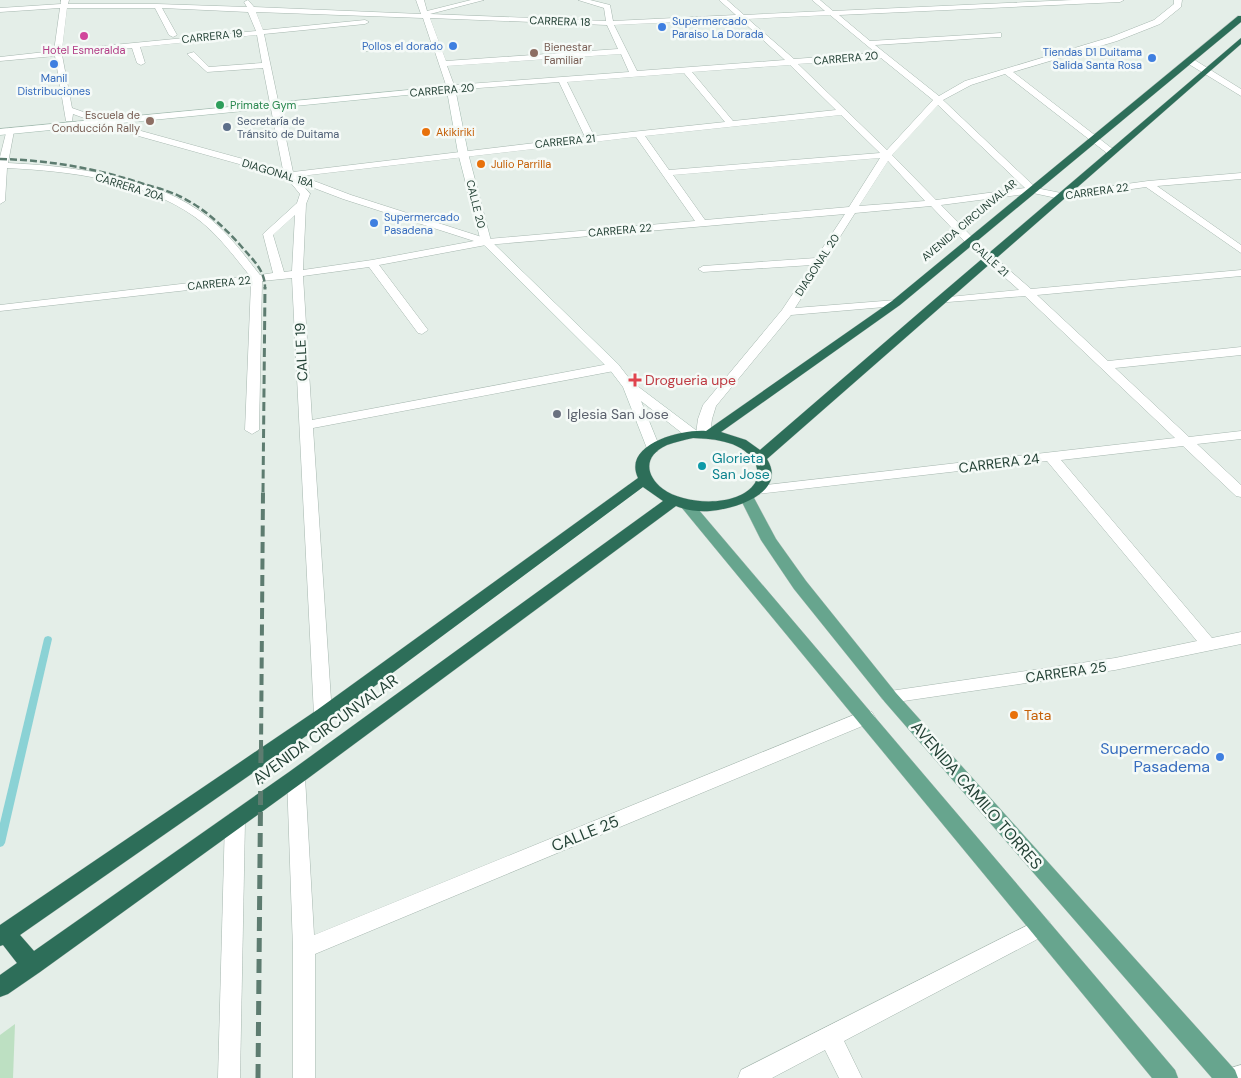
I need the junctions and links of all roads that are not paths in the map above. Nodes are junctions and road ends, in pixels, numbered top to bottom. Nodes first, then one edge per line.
1 (248, 0) edge
2 (281, 0) edge
3 (420, 0) edge
4 (480, 0) edge
5 (582, 0) edge
6 (723, 0) edge
7 (816, 0) edge
8 (1116, 0) edge
9 (1120, 0) edge
10 (1178, 0) edge
11 (65, 3) edge
12 (157, 6) junction
13 (250, 8) junction
14 (0, 10) edge
15 (275, 10) junction
16 (830, 12) junction
17 (424, 15) junction
18 (740, 17) junction
19 (1241, 18) edge
20 (609, 23) junction
21 (260, 31) junction
22 (173, 35) dead end
23 (998, 36) dead end
24 (1241, 40) edge
25 (869, 43) junction
26 (135, 45) junction
27 (436, 47) junction
28 (364, 49) dead end
29 (623, 52) junction
30 (58, 53) junction
31 (191, 54) dead end
32 (884, 54) junction
33 (0, 59) edge
34 (1190, 60) junction
35 (142, 63) dead end
36 (793, 63) junction
37 (442, 64) junction
38 (266, 65) junction
39 (687, 71) junction
40 (1006, 71) junction
41 (1205, 71) junction
42 (635, 75) junction
43 (562, 80) junction
44 (1220, 80) junction
45 (1234, 80) dead end
46 (452, 91) junction
47 (1241, 93) edge
48 (938, 100) junction
49 (275, 108) junction
50 (68, 110) junction
51 (841, 112) junction
52 (103, 122) junction
53 (731, 124) junction
54 (71, 125) junction
55 (120, 128) junction
56 (0, 132) edge
57 (638, 133) junction
58 (6, 136) edge
59 (590, 138) junction
60 (1095, 139) junction
61 (1111, 152) junction
62 (463, 153) junction
63 (887, 155) junction
64 (1, 165) edge
65 (667, 173) junction
66 (290, 175) junction
67 (1241, 176) edge
68 (1148, 184) junction
69 (1033, 190) junction
70 (1061, 196) junction
71 (0, 201) edge
72 (932, 203) junction
73 (301, 204) junction
74 (852, 210) junction
75 (702, 223) junction
76 (486, 242) junction
77 (971, 242) junction
78 (1241, 250) edge
79 (990, 257) junction
80 (820, 261) junction
81 (372, 263) junction
82 (703, 269) dead end
83 (1241, 273) edge
84 (297, 274) junction
85 (279, 276) junction
86 (257, 278) junction
87 (1026, 293) junction
88 (939, 301) junction
89 (896, 303) junction
90 (0, 308) edge
91 (787, 312) junction
92 (422, 330) dead end
93 (1241, 351) edge
94 (1104, 366) junction
95 (614, 367) junction
96 (628, 385) junction
97 (305, 426) junction
98 (252, 430) dead end
99 (701, 434) junction
100 (1241, 435) edge
101 (1186, 442) junction
102 (652, 448) junction
103 (1051, 457) junction
104 (760, 458) junction
105 (644, 480) junction
106 (1241, 493) edge
107 (752, 494) junction
108 (680, 503) junction
109 (1241, 638) edge
110 (1209, 645) junction
111 (890, 697) junction
112 (323, 715) junction
113 (866, 717) junction
114 (296, 777) junction
115 (235, 820) junction
116 (1042, 927) junction
117 (3, 935) edge
118 (304, 949) junction
119 (32, 964) junction
120 (0, 987) edge
121 (830, 1036) junction
122 (1241, 1076) edge
123 (229, 1078) edge
124 (304, 1078) edge
125 (749, 1078) edge
126 (851, 1078) edge
127 (1167, 1078) edge
128 (1227, 1078) edge
129 (1232, 1078) edge

1 - 13 street, CALLE 19
2 - 15 street
3 - 17 street, CALLE 20
4 - 17 street
5 - 20 street
6 - 18 street, CALLE 21
7 - 16 street
8 - 9 street, CARRERA 18
8 - 16 street, CARRERA 18
10 - 40 street, DIAGONAL 20
11 - 12 street, CARRERA 18
11 - 14 street, CARRERA 18
11 - 30 street
12 - 13 street, CARRERA 18
12 - 22 street
13 - 15 street, CARRERA 18
13 - 21 street, CALLE 19
15 - 17 street, CARRERA 18
16 - 18 street, CARRERA 18
16 - 25 street
17 - 20 street, CARRERA 18
17 - 21 street, CARRERA 19
17 - 27 street, CALLE 20
18 - 20 street, CARRERA 18
18 - 36 street, CALLE 21
19 - 34 highway, AVENIDA CIRCUNVALAR
20 - 29 street
21 - 26 street, CARRERA 19
21 - 38 street, CALLE 19
23 - 25 street
24 - 41 highway
25 - 32 street
26 - 30 street, CARRERA 19
26 - 35 street
27 - 28 street
27 - 37 street, CALLE 20
29 - 37 street
29 - 42 street
30 - 33 street, CARRERA 19
30 - 50 street
31 - 38 street
32 - 36 street, CARRERA 20
32 - 48 street
34 - 41 street
34 - 60 highway, AVENIDA CIRCUNVALAR
36 - 39 street, CARRERA 20
36 - 51 street, CALLE 21
37 - 46 street, CALLE 20
38 - 49 street, CALLE 19
39 - 42 street, CARRERA 20
39 - 53 street
40 - 48 street, DIAGONAL 20
40 - 60 street
41 - 44 street
41 - 61 highway
42 - 43 street, CARRERA 20
43 - 46 street, CARRERA 20
43 - 59 street
44 - 45 street
44 - 47 street
46 - 49 street
46 - 62 street, CALLE 20
48 - 63 street, DIAGONAL 20
48 - 69 street
49 - 52 street
49 - 55 street
49 - 66 street, CALLE 19
50 - 52 street, DIAGONAL 18A
50 - 54 street
51 - 53 street, CARRERA 21
51 - 63 street, CALLE 21
52 - 54 street
52 - 55 street, DIAGONAL 18A
53 - 57 street, CARRERA 21
54 - 58 street
55 - 58 street
55 - 66 street, DIAGONAL 18A
56 - 58 street
57 - 59 street, CARRERA 21
57 - 65 street
58 - 64 street
59 - 62 street, CARRERA 21
60 - 61 street
60 - 69 highway, AVENIDA CIRCUNVALAR
61 - 70 highway
62 - 66 street, CARRERA 21
62 - 76 street, CALLE 20
63 - 65 street
63 - 72 street, CALLE 21
63 - 74 street, DIAGONAL 20
64 - 71 street
64 - 86 street, CARRERA 20A
65 - 75 street
66 - 73 street, CALLE 19
66 - 76 street, DIAGONAL 18A
67 - 68 street, CARRERA 22
68 - 70 street, CARRERA 22
68 - 78 street
69 - 70 street, CARRERA 22
69 - 72 street, CARRERA 22
69 - 77 highway, AVENIDA CIRCUNVALAR
70 - 79 highway
72 - 74 street, CARRERA 22
72 - 77 street, CALLE 21
73 - 84 street, CALLE 19
73 - 85 street
74 - 75 street, CARRERA 22
74 - 80 street, DIAGONAL 20
75 - 76 street, CARRERA 22
76 - 81 street, CARRERA 22
76 - 95 street, CALLE 20
77 - 79 street, CALLE 21
77 - 89 highway, AVENIDA CIRCUNVALAR
79 - 87 street, CALLE 21
79 - 88 highway
80 - 82 street
80 - 91 street, DIAGONAL 20
81 - 84 street, CARRERA 22
81 - 92 street
83 - 87 street
84 - 85 street, CARRERA 22
84 - 97 street, CALLE 19
85 - 86 street, CARRERA 22
86 - 90 street, CARRERA 22
86 - 98 street
87 - 88 street
87 - 94 street, CALLE 21
88 - 104 highway
89 - 91 street
89 - 99 highway, AVENIDA CIRCUNVALAR
91 - 99 street, DIAGONAL 20
93 - 94 street
94 - 101 street, CALLE 21
95 - 96 street, CALLE 20
95 - 97 street
96 - 99 street, CALLE 20
96 - 102 street, CALLE 20
97 - 112 street, CALLE 19
99 - 102 highway
99 - 104 highway
100 - 101 street, CARRERA 24
101 - 103 street, CARRERA 24
101 - 106 street, CALLE 21
102 - 105 highway
103 - 107 street, CARRERA 24
103 - 110 street
104 - 107 highway
105 - 108 highway
105 - 112 highway, AVENIDA CIRCUNVALAR
107 - 108 highway
107 - 111 main road, AVENIDA CAMILO TORRES
108 - 113 main road
108 - 114 highway, AVENIDA CIRCUNVALAR
109 - 110 street, CARRERA 25
110 - 111 street, CARRERA 25
111 - 128 main road, AVENIDA CAMILO TORRES
112 - 117 highway, AVENIDA CIRCUNVALAR
113 - 116 main road
113 - 118 street, CALLE 25
114 - 115 highway, AVENIDA CIRCUNVALAR
114 - 118 street
115 - 119 highway, AVENIDA CIRCUNVALAR
115 - 123 street
116 - 121 street
116 - 127 main road
117 - 119 highway
118 - 124 street
119 - 120 highway, AVENIDA CIRCUNVALAR
121 - 125 street
121 - 126 street
122 - 129 street

